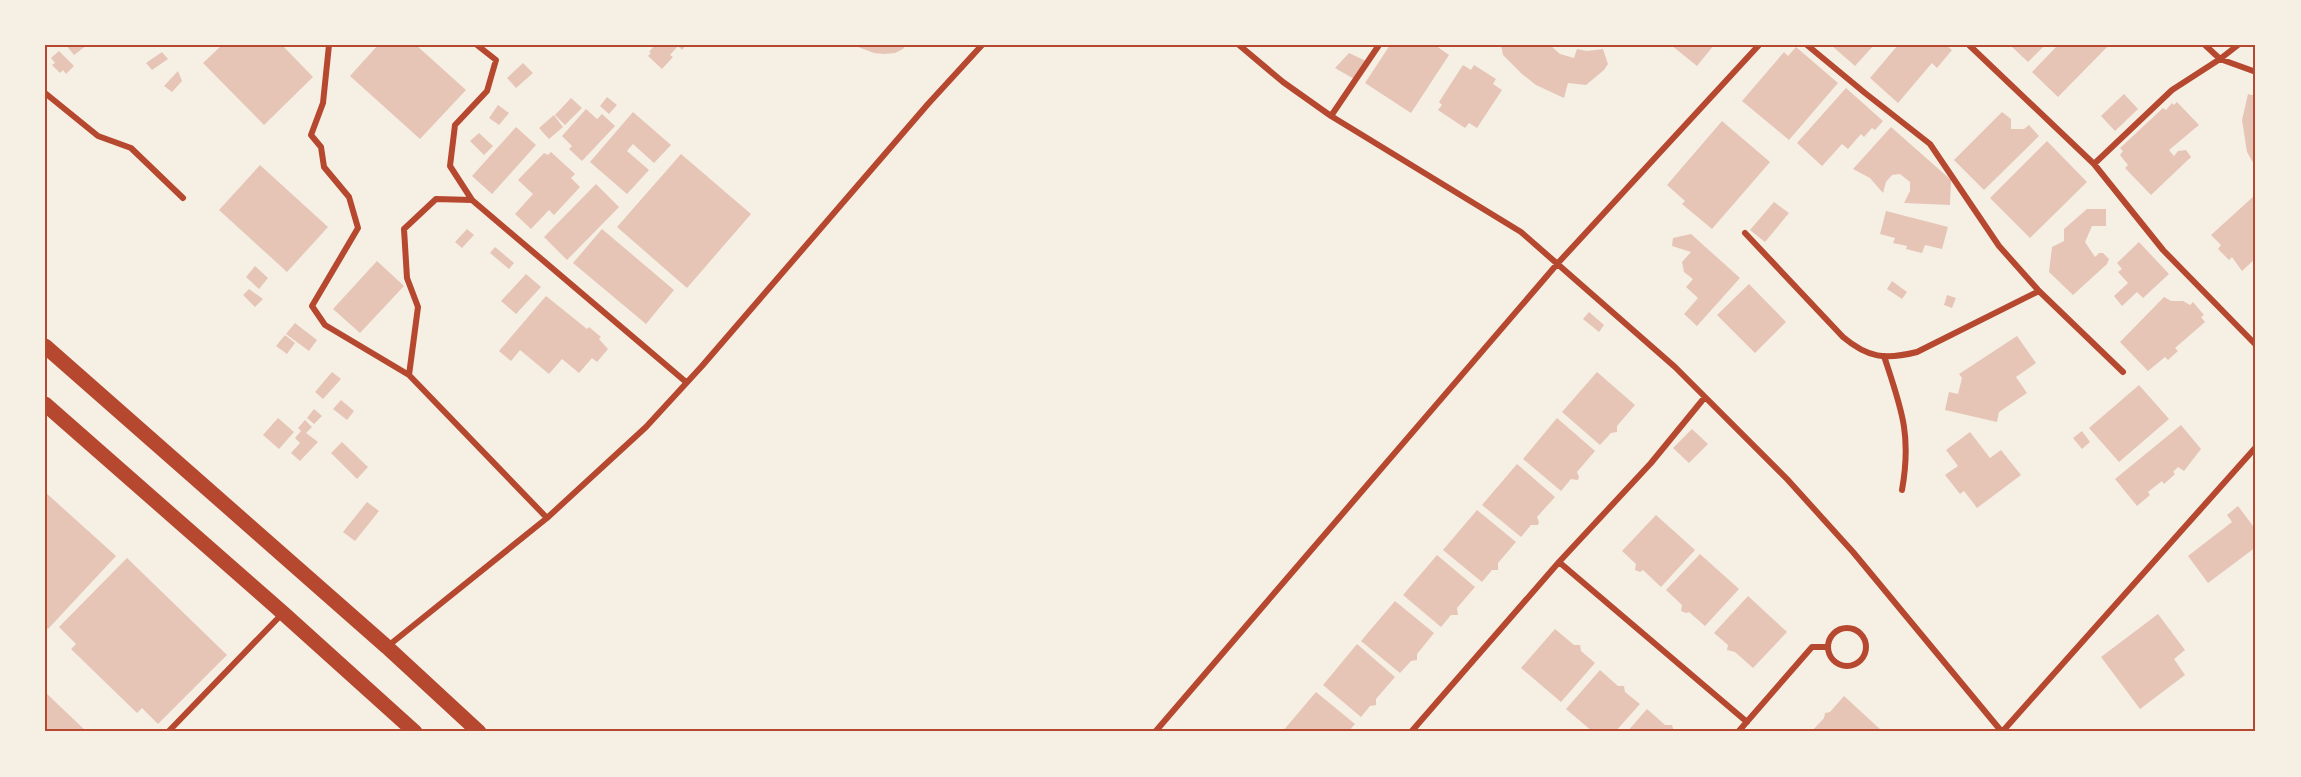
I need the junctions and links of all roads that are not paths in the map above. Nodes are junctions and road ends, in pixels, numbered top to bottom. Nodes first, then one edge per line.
1 (329, 45) edge
2 (477, 45) edge
3 (982, 45) edge
4 (1239, 45) edge
5 (1379, 45) edge
6 (1759, 45) edge
7 (1807, 45) edge
8 (1969, 45) edge
9 (2205, 45) edge
10 (2238, 45) edge
11 (2220, 59) junction
12 (2256, 72) edge
13 (45, 93) edge
14 (1331, 116) junction
15 (2094, 164) junction
16 (183, 198) dead end
17 (472, 200) junction
18 (1745, 233) dead end
19 (1558, 263) junction
20 (2039, 291) junction
21 (2256, 345) edge
22 (45, 346) edge
23 (1884, 356) junction
24 (2124, 372) dead end
25 (409, 375) junction
26 (686, 382) junction
27 (1705, 397) junction
28 (45, 404) edge
29 (2256, 447) edge
30 (1902, 490) dead end
31 (547, 518) junction
32 (1559, 562) junction
33 (284, 613) junction
34 (387, 647) junction
35 (1827, 647) junction
36 (1747, 722) junction
37 (168, 732) edge
38 (415, 732) edge
39 (479, 732) edge
40 (1155, 732) edge
41 (1411, 732) edge
42 (1738, 732) edge
43 (2002, 732) edge

1 - 25 street
2 - 17 street
3 - 26 street
4 - 14 street
5 - 14 street
6 - 19 street
7 - 20 street
8 - 15 street
9 - 11 street
10 - 11 street
11 - 12 street
11 - 15 street
13 - 16 street
14 - 19 street
15 - 21 street
17 - 25 street
17 - 26 street
18 - 23 street
19 - 27 street
19 - 40 street
20 - 23 street
20 - 24 street
22 - 34 main road
23 - 30 street
25 - 31 street
26 - 31 street
27 - 32 street
27 - 43 street
28 - 33 main road
29 - 43 street
31 - 34 street
32 - 36 street
32 - 41 street
33 - 37 street
33 - 38 main road
34 - 39 main road
35 - 35 street
35 - 36 street
36 - 42 street

